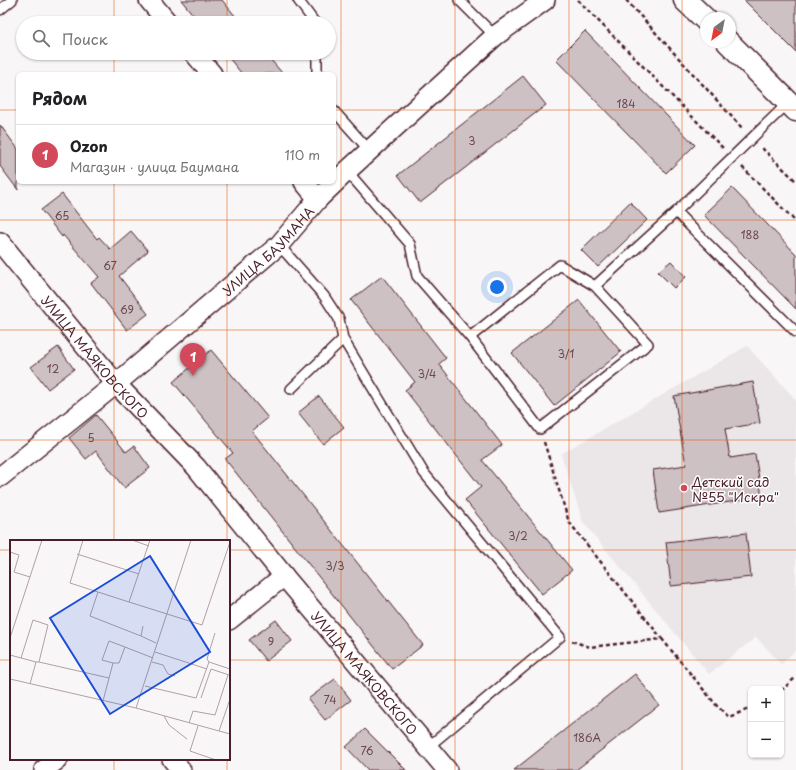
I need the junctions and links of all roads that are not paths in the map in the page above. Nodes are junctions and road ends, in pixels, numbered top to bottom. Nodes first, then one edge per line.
1 (12, 0) edge
2 (149, 0) edge
3 (298, 0) edge
4 (459, 0) edge
5 (545, 0) edge
6 (685, 0) edge
7 (0, 10) edge
8 (700, 14) edge
9 (162, 16) edge
10 (310, 16) edge
11 (495, 36) junction
12 (734, 48) edge
13 (200, 60) edge
14 (317, 60) edge
15 (210, 72) edge
16 (317, 72) edge
17 (792, 106) edge
18 (336, 113) edge
19 (369, 150) junction
20 (346, 170) junction
21 (336, 180) edge
22 (306, 184) edge
23 (332, 184) edge
24 (318, 199) junction
25 (676, 212) junction
26 (0, 242) edge
27 (278, 245) junction
28 (595, 286) junction
29 (796, 332) edge
30 (470, 338) junction
31 (342, 339) junction
32 (116, 384) junction
33 (291, 389) dead end
34 (0, 477) edge
35 (284, 576) junction
36 (230, 619) edge
37 (428, 747) junction
38 (57, 760) edge
39 (173, 760) edge
40 (44, 770) edge
41 (181, 770) edge
42 (447, 770) edge

1 - 7 lane
2 - 9 street
3 - 10 lane
4 - 11 lane
5 - 11 street, УЛИЦА БАУМАНА
6 - 8 main road
11 - 19 street, УЛИЦА БАУМАНА
12 - 17 main road
13 - 15 street
14 - 16 lane
17 - 25 lane
18 - 19 lane
19 - 20 street, УЛИЦА БАУМАНА
20 - 21 street, УЛИЦА БАУМАНА
20 - 30 lane
22 - 24 street
23 - 24 street, УЛИЦА БАУМАНА
24 - 27 street, УЛИЦА БАУМАНА
25 - 28 lane
25 - 29 lane
26 - 32 street, УЛИЦА МАЯКОВСКОГО
27 - 31 lane
27 - 32 street, УЛИЦА БАУМАНА
28 - 30 lane
28 - 30 lane
31 - 33 lane
31 - 37 lane
32 - 34 street, УЛИЦА БАУМАНА
32 - 35 street, УЛИЦА МАЯКОВСКОГО
35 - 36 street
35 - 37 street, УЛИЦА МАЯКОВСКОГО
37 - 42 street, УЛИЦА МАЯКОВСКОГО
38 - 40 street
39 - 41 street

